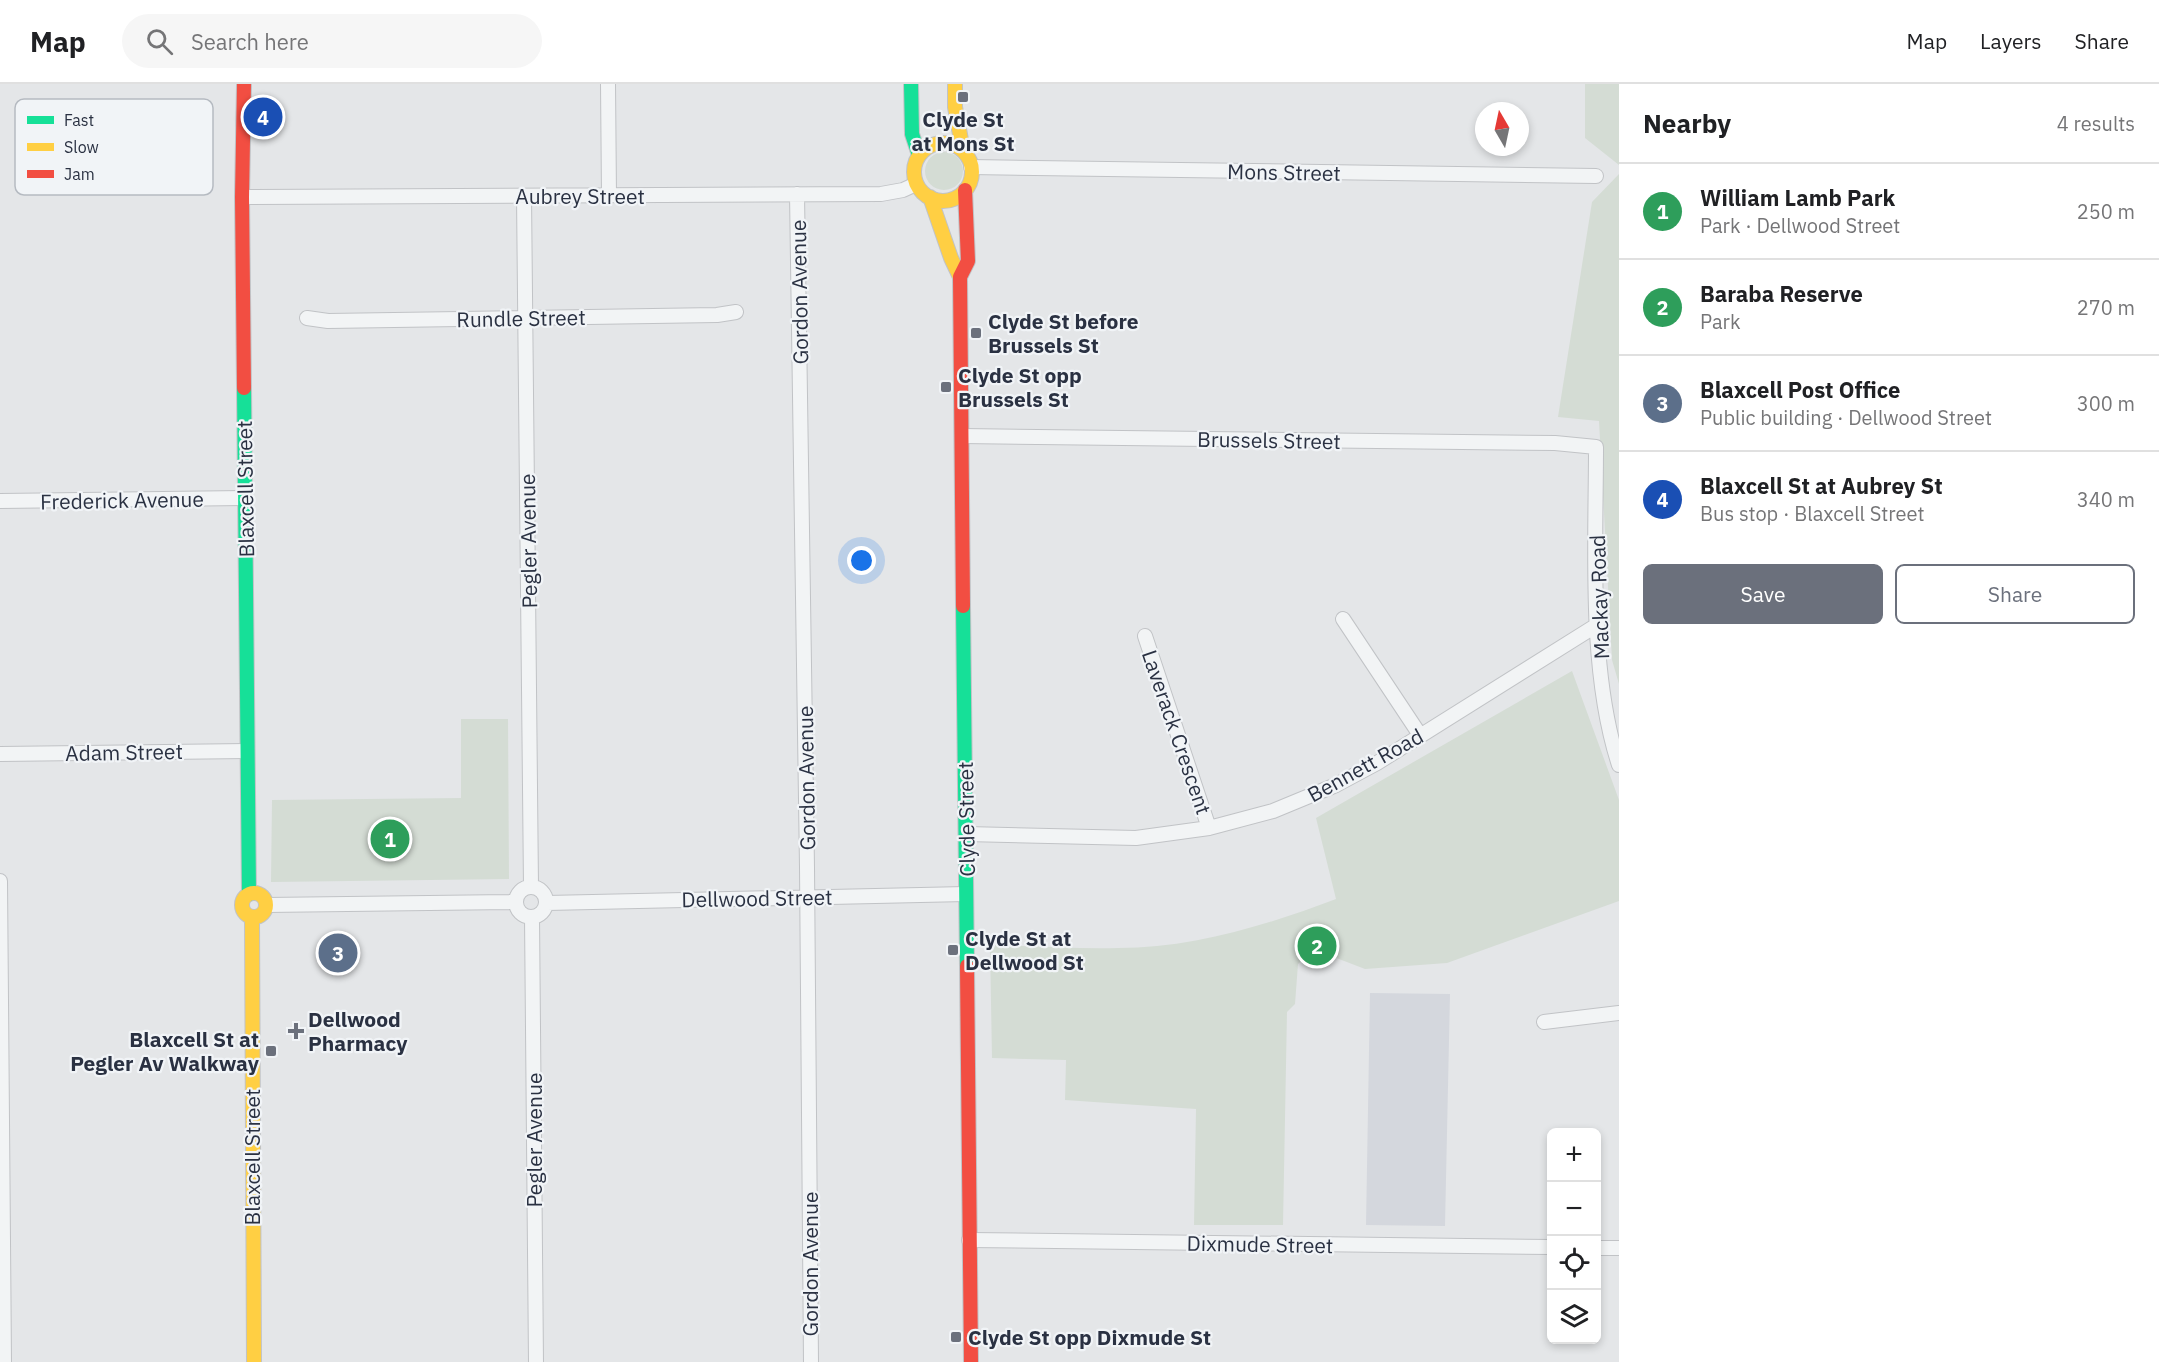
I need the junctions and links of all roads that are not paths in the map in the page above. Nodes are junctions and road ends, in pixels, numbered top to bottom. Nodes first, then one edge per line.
1 (244, 84) edge
2 (608, 84) edge
3 (911, 84) edge
4 (955, 84) edge
5 (963, 151) junction
6 (919, 155) junction
7 (971, 167) junction
8 (1596, 176) dead end
9 (916, 184) junction
10 (965, 190) junction
11 (797, 194) junction
12 (609, 195) junction
13 (524, 196) junction
14 (242, 197) junction
15 (930, 197) junction
16 (960, 277) junction
17 (736, 312) dead end
18 (525, 317) junction
19 (306, 318) dead end
20 (962, 436) junction
21 (1576, 445) joint
22 (244, 498) junction
23 (0, 501) edge
24 (1344, 619) dead end
25 (1597, 625) junction
26 (1145, 636) dead end
27 (1420, 735) junction
28 (248, 750) junction
29 (0, 753) edge
30 (1619, 765) edge
31 (1209, 828) junction
32 (966, 834) junction
33 (0, 881) edge
34 (531, 886) junction
35 (249, 894) junction
36 (966, 894) junction
37 (807, 897) junction
38 (516, 902) junction
39 (547, 903) junction
40 (266, 904) junction
41 (252, 916) junction
42 (532, 917) junction
43 (1619, 1013) edge
44 (1544, 1022) dead end
45 (969, 1240) junction
46 (1547, 1247) edge
47 (1601, 1248) edge
48 (1619, 1248) edge
49 (4, 1362) edge
50 (254, 1362) edge
51 (536, 1362) edge
52 (811, 1362) edge
53 (971, 1362) edge

1 - 14 main road, Blaxcell Street
2 - 12 street
3 - 6 main road
4 - 5 main road
5 - 6 main road
5 - 7 main road
6 - 9 main road
7 - 8 street, Mons Street
7 - 10 main road
9 - 11 street, Aubrey Street
9 - 15 main road
10 - 15 main road
10 - 16 main road, Clyde Street
11 - 12 street, Aubrey Street
11 - 37 street, Gordon Avenue
12 - 13 street, Aubrey Street
13 - 14 street, Aubrey Street
13 - 18 street, Pegler Avenue
14 - 22 main road, Blaxcell Street
15 - 16 main road, Clyde Street
16 - 20 main road, Clyde Street
17 - 18 street, Rundle Street
18 - 19 street, Rundle Street
18 - 34 street, Pegler Avenue
20 - 21 street, Brussels Street
20 - 32 main road, Clyde Street
21 - 25 street, Mackay Road
22 - 23 street, Frederick Avenue
22 - 28 main road, Blaxcell Street
24 - 27 street
25 - 27 street, Bennett Road
25 - 30 street, Mackay Road
26 - 31 street, Laverack Crescent
27 - 31 street, Bennett Road
28 - 29 street, Adam Street
28 - 35 main road, Blaxcell Street
31 - 32 street, Bennett Road
32 - 36 main road, Clyde Street
33 - 49 street
34 - 38 street
34 - 39 street
35 - 40 main road
35 - 41 main road
36 - 37 street, Dellwood Street
36 - 45 main road, Clyde Street
37 - 39 street, Dellwood Street
37 - 52 street, Gordon Avenue
38 - 40 street
38 - 42 street
39 - 42 street
40 - 41 main road
41 - 50 main road, Blaxcell Street
42 - 51 street, Pegler Avenue
43 - 44 street
45 - 46 street, Dixmude Street
45 - 53 main road, Clyde Street
47 - 48 street

